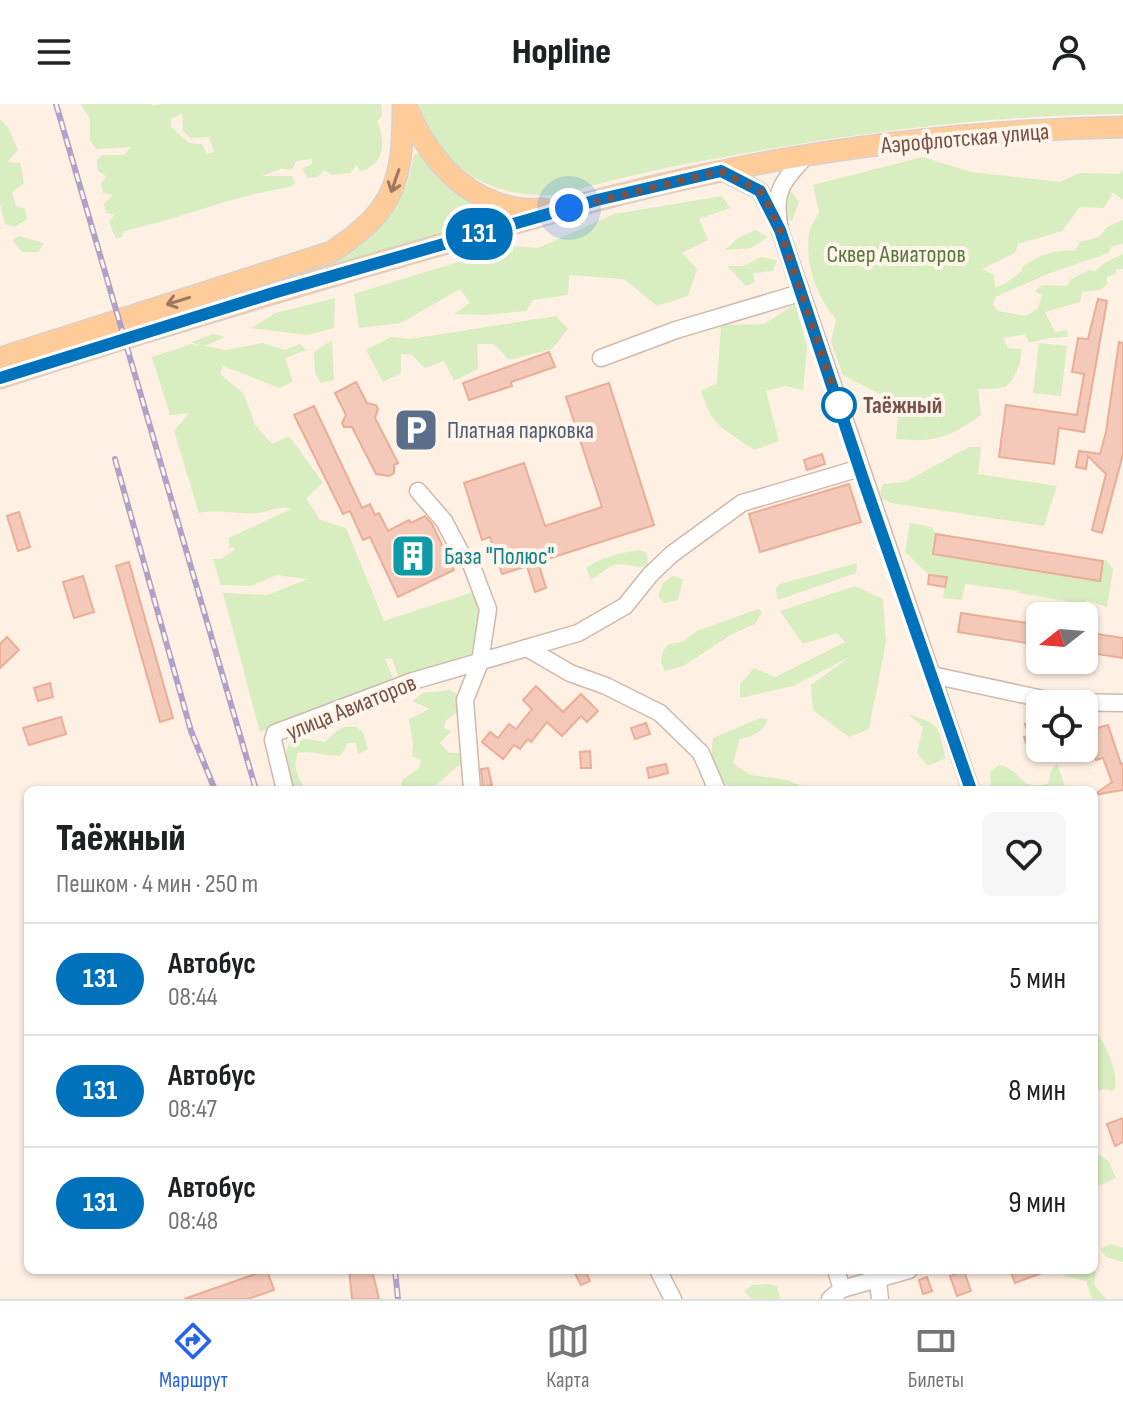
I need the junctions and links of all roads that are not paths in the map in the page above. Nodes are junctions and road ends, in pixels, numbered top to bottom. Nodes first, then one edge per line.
1 (404, 104) edge
2 (1123, 127) edge
3 (807, 155) junction
4 (721, 171) junction
5 (597, 200) junction
6 (780, 230) junction
7 (800, 293) junction
8 (0, 358) edge
9 (601, 358) dead end
10 (0, 378) edge
11 (860, 468) junction
12 (418, 491) dead end
13 (527, 648) junction
14 (480, 662) junction
15 (932, 675) junction
16 (1123, 703) edge
17 (284, 786) edge
18 (472, 786) edge
19 (715, 786) edge
20 (970, 786) edge
21 (660, 1274) edge
22 (877, 1275) edge
23 (836, 1294) edge
24 (673, 1299) edge
25 (880, 1299) edge

1 - 5 main road
1 -> 8 main road
2 - 3 main road, Аэрофлотская улица
3 - 4 main road, Аэрофлотская улица
3 - 6 street
4 - 5 main road, Аэрофлотская улица
4 - 6 street
5 - 10 main road, Аэрофлотская улица
6 - 7 street
7 - 9 street
7 - 11 street
11 - 13 street
11 - 15 street
12 - 14 street
13 - 14 street
13 - 19 street
14 - 17 street, улица Авиаторов
14 - 18 street
15 - 16 street
15 - 20 street
21 - 24 street
22 - 23 street
22 - 25 street

